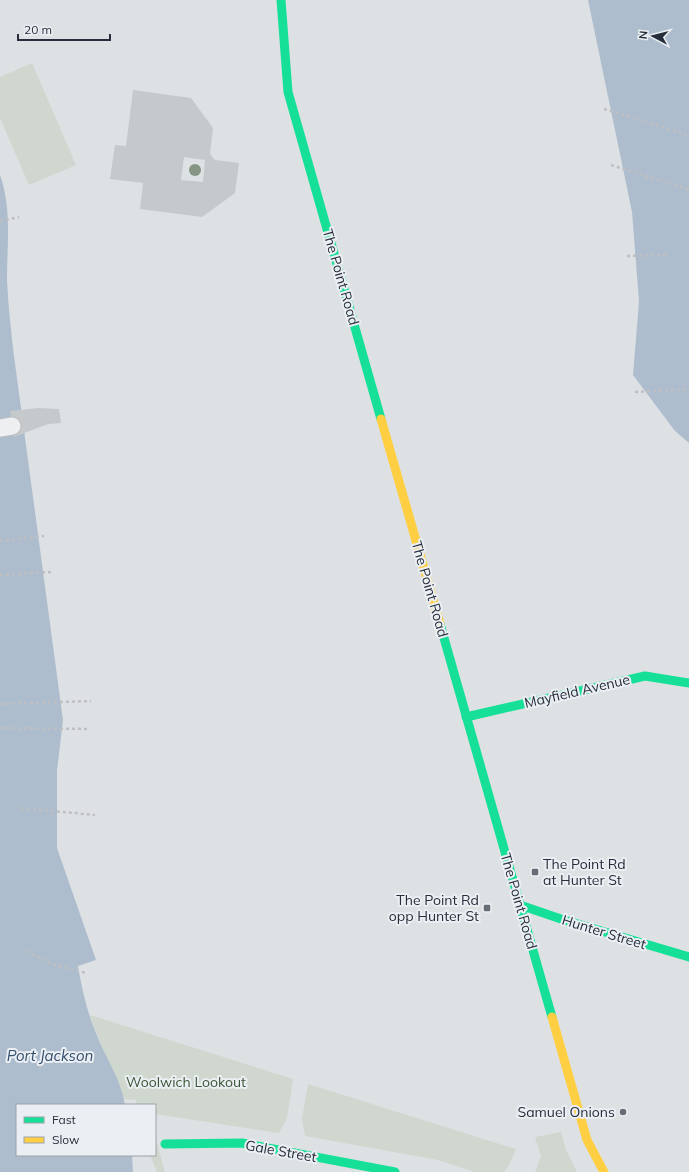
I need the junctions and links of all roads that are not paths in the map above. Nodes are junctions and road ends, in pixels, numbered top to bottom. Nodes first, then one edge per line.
1 (280, 0) edge
2 (689, 683) edge
3 (466, 717) junction
4 (520, 905) junction
5 (689, 957) edge
6 (165, 1144) dead end
7 (395, 1172) edge
8 (604, 1172) edge

1 - 3 street, The Point Road
2 - 3 street, Mayfield Avenue
3 - 4 street, The Point Road
4 - 5 street, Hunter Street
4 - 8 street, The Point Road
6 - 7 street, Gale Street

